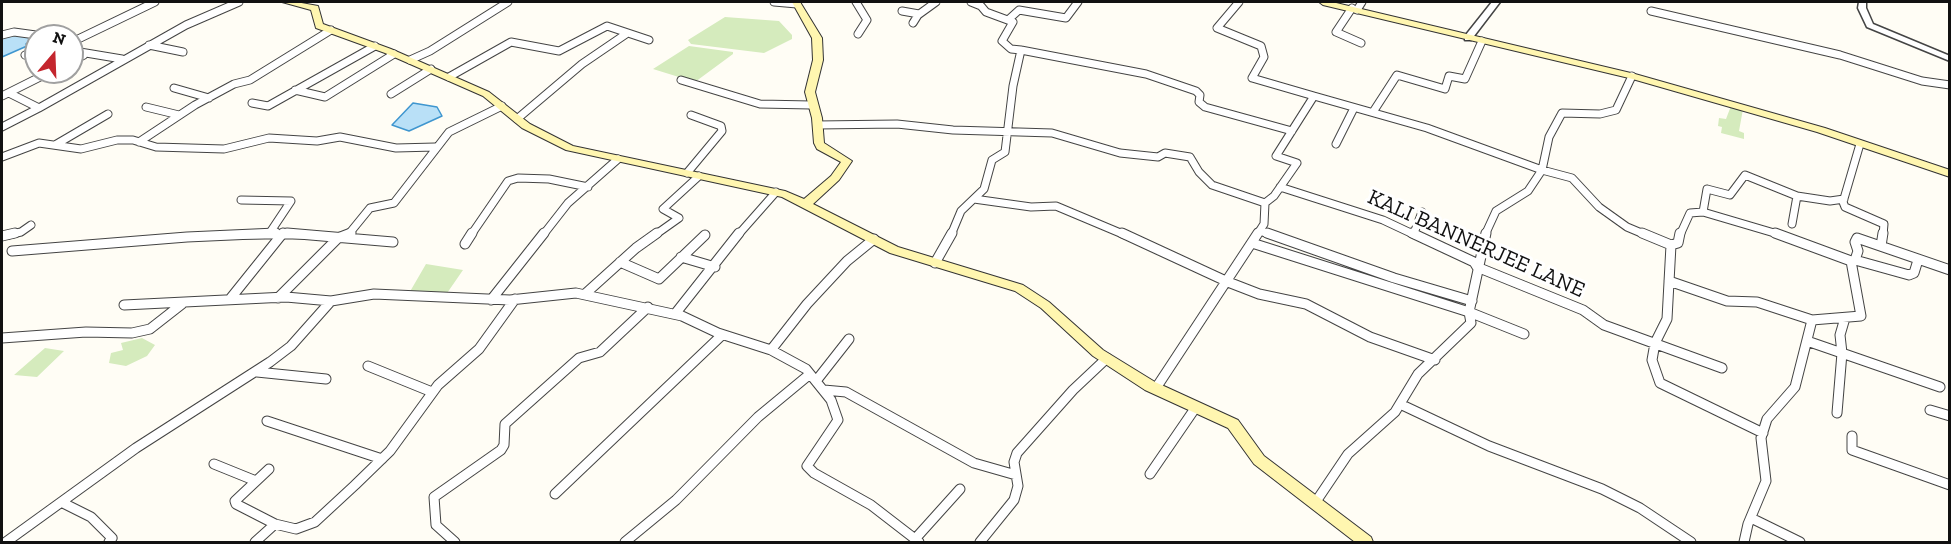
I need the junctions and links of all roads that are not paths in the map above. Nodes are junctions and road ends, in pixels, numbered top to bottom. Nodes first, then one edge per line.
1 (155, 2) edge
2 (239, 2) edge
3 (286, 2) edge
4 (508, 2) edge
5 (774, 2) edge
6 (856, 2) edge
7 (936, 2) edge
8 (971, 2) edge
9 (1078, 2) edge
10 (1239, 2) edge
11 (1323, 2) edge
12 (1496, 2) edge
13 (1862, 2) edge
14 (303, 3) edge
15 (796, 3) edge
16 (983, 4) edge
17 (1357, 6) edge
18 (902, 11) dead end
19 (1652, 11) dead end
20 (919, 14) junction
21 (1008, 20) junction
22 (913, 23) dead end
23 (331, 30) junction
24 (24, 33) edge
25 (858, 33) dead end
26 (626, 34) junction
27 (2, 35) edge
28 (84, 36) edge
29 (1468, 38) junction
30 (649, 40) dead end
31 (1482, 41) junction
32 (1361, 43) dead end
33 (149, 45) junction
34 (375, 46) junction
35 (1021, 50) junction
36 (84, 52) edge
37 (183, 52) dead end
38 (394, 54) junction
39 (123, 59) junction
40 (1950, 59) edge
41 (410, 60) junction
42 (431, 69) junction
43 (1632, 76) junction
44 (449, 77) junction
45 (681, 80) dead end
46 (27, 84) edge
47 (1950, 85) edge
48 (174, 88) dead end
49 (296, 90) junction
50 (9, 93) junction
51 (391, 94) dead end
52 (2, 96) edge
53 (1314, 96) junction
54 (209, 98) junction
55 (252, 103) dead end
56 (811, 105) junction
57 (502, 106) junction
58 (146, 107) dead end
59 (39, 108) junction
60 (1354, 108) junction
61 (1373, 112) junction
62 (108, 114) dead end
63 (179, 115) junction
64 (691, 115) dead end
65 (517, 119) junction
66 (817, 125) junction
67 (2, 127) edge
68 (1008, 130) junction
69 (1292, 131) junction
70 (139, 142) junction
71 (1336, 144) dead end
72 (1860, 144) junction
73 (55, 145) junction
74 (435, 147) junction
75 (5, 156) edge
76 (618, 159) junction
77 (2, 163) edge
78 (1542, 170) junction
79 (1950, 174) edge
80 (693, 175) junction
81 (588, 187) junction
82 (1280, 187) junction
83 (776, 192) junction
84 (1797, 196) junction
85 (974, 199) junction
86 (1844, 199) junction
87 (241, 200) dead end
88 (1265, 202) junction
89 (807, 203) junction
90 (1422, 212) dead end
91 (1703, 212) junction
92 (1792, 224) dead end
93 (31, 225) dead end
94 (1260, 231) junction
95 (283, 233) junction
96 (1414, 233) junction
97 (269, 234) junction
98 (2, 236) edge
99 (705, 236) dead end
100 (338, 238) junction
101 (874, 239) junction
102 (393, 242) dead end
103 (1252, 243) junction
104 (465, 244) dead end
105 (1671, 245) junction
106 (1881, 246) junction
107 (12, 251) dead end
108 (681, 257) junction
109 (1918, 260) junction
110 (1853, 261) junction
111 (620, 262) junction
112 (935, 263) junction
113 (715, 267) junction
114 (1477, 267) junction
115 (1950, 270) edge
116 (1669, 281) junction
117 (1228, 282) junction
118 (585, 294) junction
119 (278, 298) junction
120 (230, 299) junction
121 (515, 299) junction
122 (491, 300) junction
123 (331, 301) junction
124 (1472, 302) junction
125 (183, 304) junction
126 (124, 305) dead end
127 (648, 307) junction
128 (1469, 312) junction
129 (675, 314) junction
130 (1845, 318) junction
131 (1812, 320) junction
132 (722, 334) junction
133 (1524, 334) dead end
134 (2, 338) edge
135 (849, 339) dead end
136 (1807, 341) junction
137 (1655, 343) junction
138 (771, 350) junction
139 (1842, 353) junction
140 (1107, 358) junction
141 (1435, 360) junction
142 (368, 366) dead end
143 (1722, 368) dead end
144 (257, 372) junction
145 (813, 377) junction
146 (326, 379) dead end
147 (1940, 387) dead end
148 (1156, 388) junction
149 (824, 390) junction
150 (432, 392) junction
151 (1400, 404) junction
152 (1196, 407) junction
153 (1930, 410) dead end
154 (1837, 413) dead end
155 (1950, 416) edge
156 (267, 421) dead end
157 (1763, 433) junction
158 (1852, 436) dead end
159 (382, 459) junction
160 (214, 464) dead end
161 (269, 469) dead end
162 (1150, 474) dead end
163 (1016, 475) junction
164 (256, 481) junction
165 (1950, 485) edge
166 (960, 489) dead end
167 (555, 494) dead end
168 (63, 502) junction
169 (1315, 503) junction
170 (1751, 518) junction
171 (275, 524) junction
172 (917, 541) edge
173 (6, 543) edge
174 (110, 543) edge
175 (255, 543) edge
176 (455, 543) edge
177 (625, 543) edge
178 (980, 543) edge
179 (1366, 543) edge
180 (1692, 543) edge
181 (1744, 543) edge
182 (1800, 543) edge

1 - 28 street
2 - 33 street
3 - 14 main road
4 - 41 street
5 - 15 street
6 - 25 street
7 - 20 street
8 - 16 street
9 - 21 street
10 - 53 street
11 - 17 main road
12 - 29 street
13 - 40 street
14 - 23 main road
15 - 56 main road
16 - 21 street
17 - 29 main road
17 - 32 street
18 - 20 street
19 - 47 street
20 - 22 street
21 - 35 street
23 - 34 main road
23 - 54 street
24 - 27 street
26 - 30 street
26 - 44 street
26 - 65 street
29 - 31 main road
31 - 43 main road
31 - 61 street
33 - 37 street
33 - 39 street
34 - 38 main road
34 - 49 street
35 - 68 street
35 - 69 street
36 - 39 street
38 - 41 main road
38 - 49 street
39 - 59 street
41 - 42 main road
42 - 44 main road
42 - 51 street
43 - 72 main road
43 - 78 street
44 - 57 main road
45 - 56 street
46 - 50 street
48 - 54 street
49 - 55 street
50 - 52 street
50 - 59 street
53 - 60 street
53 - 69 street
54 - 63 street
56 - 66 main road
57 - 65 main road
57 - 74 street
58 - 63 street
59 - 67 street
60 - 61 street
60 - 71 street
61 - 78 street
62 - 73 street
63 - 70 street
64 - 80 street
65 - 76 main road
66 - 68 street
66 - 89 main road
68 - 85 street
68 - 88 street
69 - 82 street
70 - 73 street
70 - 74 street
72 - 79 main road
72 - 86 street
73 - 75 street
74 - 100 street
75 - 77 street
76 - 80 main road
76 - 81 street
78 - 105 street
78 - 114 street
80 - 83 main road
80 - 111 street
81 - 104 street
81 - 122 street
82 - 88 street
82 - 96 street, KALI BANNERJEE LANE
83 - 89 main road
83 - 113 street
84 - 86 street
84 - 91 street
84 - 92 street
85 - 112 street
85 - 117 street
86 - 106 street
87 - 97 street
88 - 94 street
89 - 101 main road
90 - 96 street
91 - 105 street
91 - 110 street
93 - 98 street
94 - 103 street
94 - 124 street
95 - 97 street
95 - 100 street
95 - 120 street
96 - 114 street, KALI BANNERJEE LANE
97 - 107 street
99 - 108 street
100 - 102 street
100 - 119 street
101 - 112 main road
101 - 138 street
103 - 117 street
103 - 128 street
105 - 116 street
106 - 109 street
106 - 110 street
108 - 111 street
108 - 113 street
109 - 110 street
109 - 115 street
110 - 130 street
111 - 118 street
112 - 140 main road
113 - 129 street
114 - 124 street
114 - 137 street, KALI BANNERJEE LANE
116 - 131 street
116 - 137 street
117 - 141 street
117 - 148 street
118 - 121 street
118 - 127 street
119 - 120 street
119 - 123 street
120 - 125 street
121 - 122 street
121 - 150 street
122 - 123 street
123 - 144 street
124 - 128 street
125 - 126 street
125 - 134 street
127 - 129 street
127 - 176 street
128 - 133 street
128 - 141 street
129 - 132 street
130 - 131 street
130 - 139 street
131 - 136 street
132 - 138 street
132 - 167 street
135 - 145 street
136 - 139 street
136 - 157 street
137 - 143 street, KALI BANNERJEE LANE
137 - 157 street
138 - 145 street
139 - 147 street
139 - 154 street
140 - 148 main road
140 - 163 street
141 - 151 street
142 - 150 street
144 - 146 street
144 - 168 street
145 - 149 street
145 - 177 street
148 - 152 main road
149 - 163 street
149 - 172 street
150 - 159 street
151 - 169 street
151 - 180 street
152 - 162 street
152 - 169 main road
153 - 155 street
156 - 159 street
157 - 170 street
158 - 165 street
159 - 171 street
160 - 164 street
161 - 164 street
163 - 178 street
164 - 171 street
166 - 172 street
168 - 173 street
168 - 174 street
169 - 179 main road
170 - 181 street
170 - 182 street
171 - 175 street

